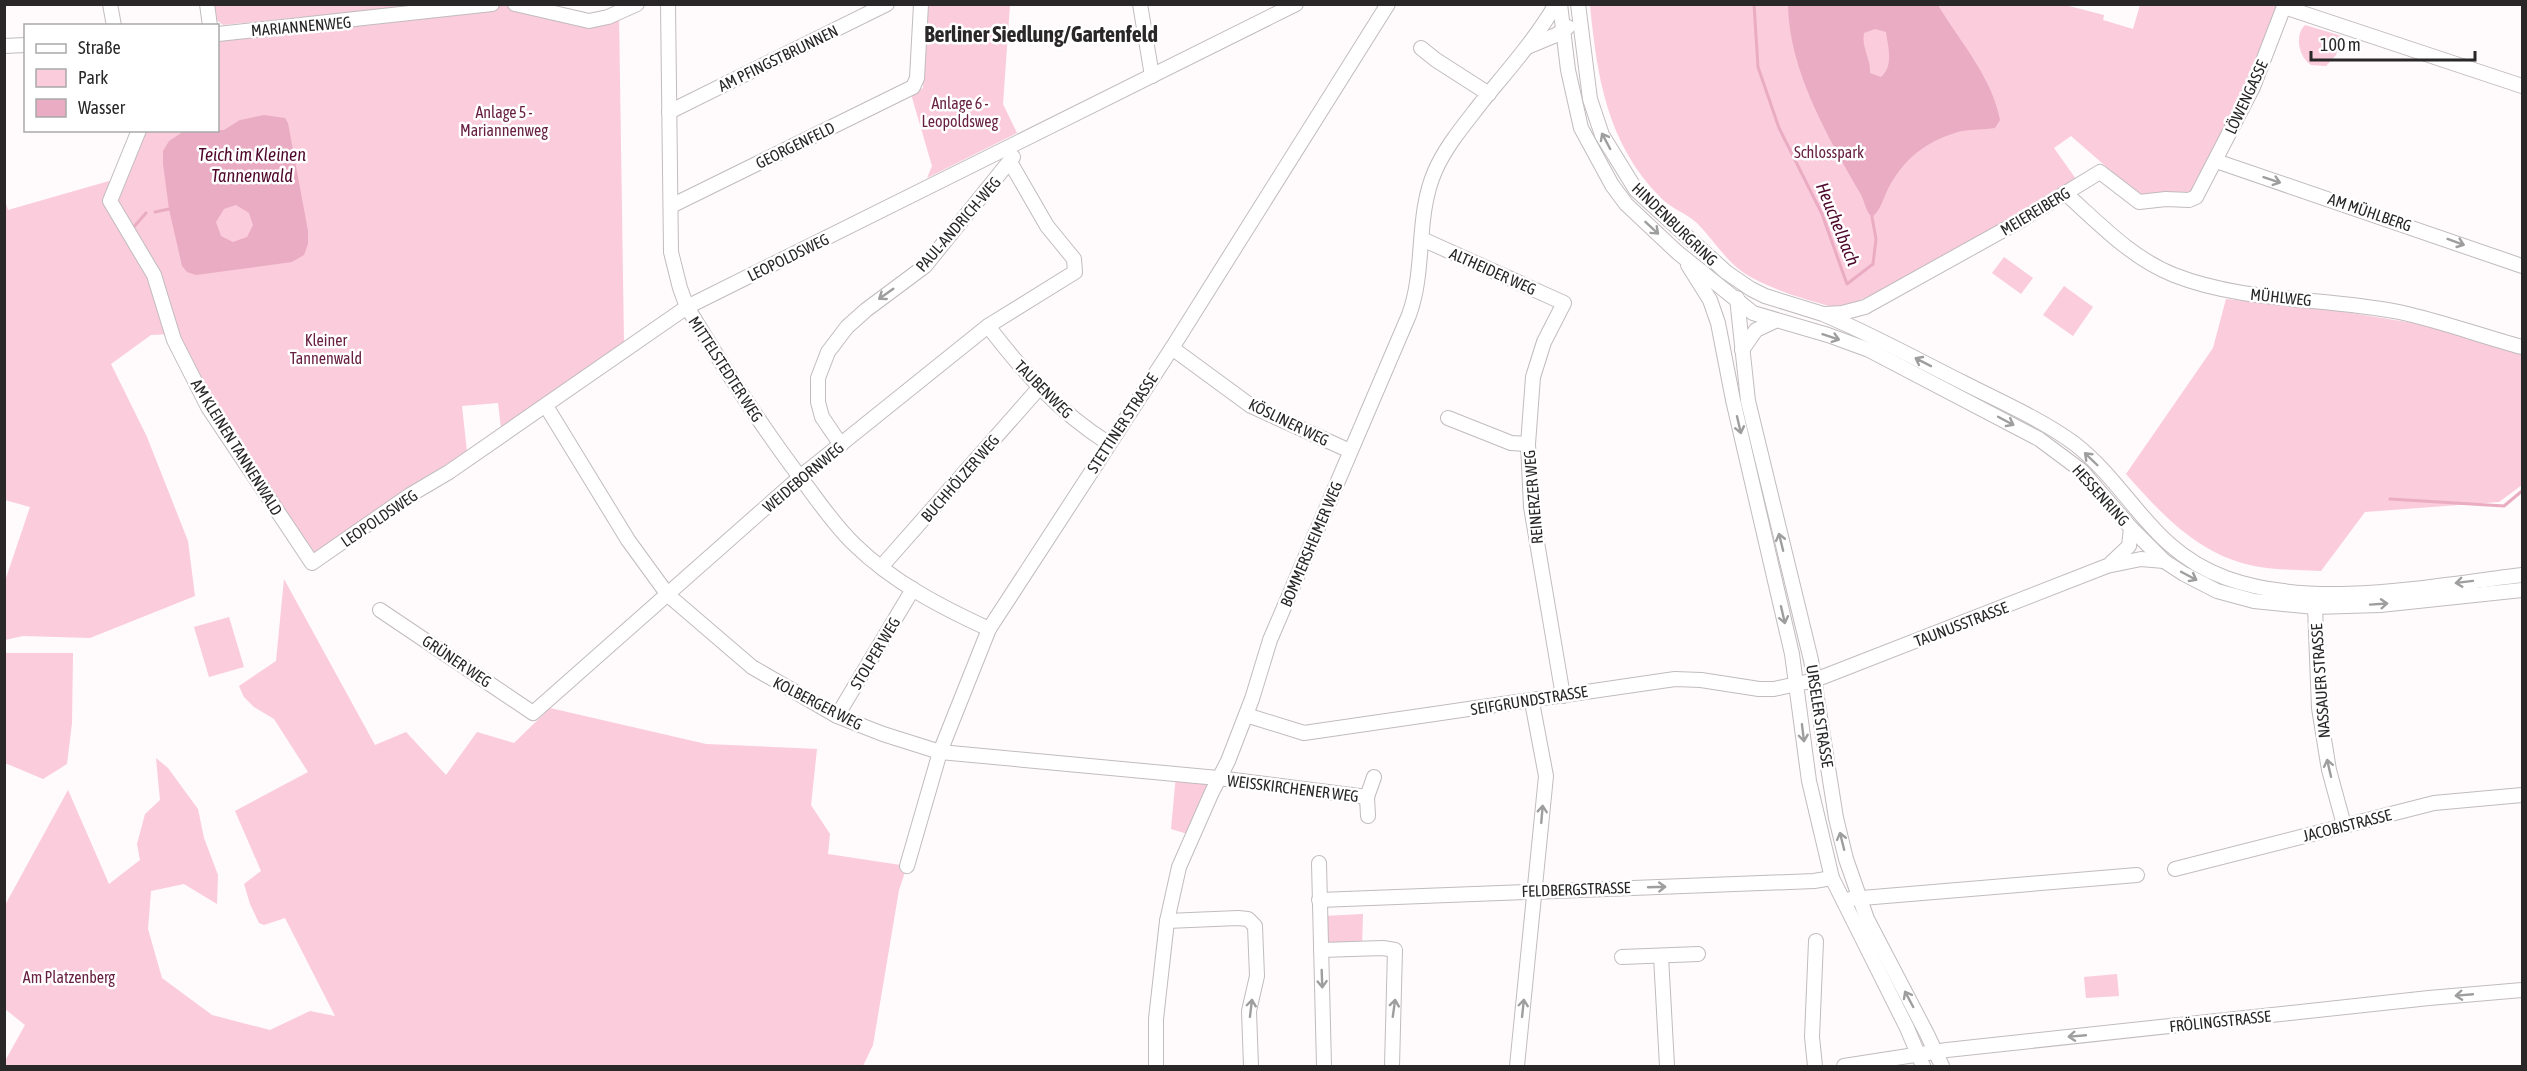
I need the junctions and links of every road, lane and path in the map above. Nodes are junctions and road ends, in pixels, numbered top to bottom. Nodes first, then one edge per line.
1 (110, 4) edge
2 (207, 4) edge
3 (492, 4) edge
4 (515, 4) edge
5 (637, 4) edge
6 (668, 4) edge
7 (888, 4) edge
8 (921, 4) edge
9 (1140, 4) edge
10 (1296, 4) edge
11 (1388, 4) edge
12 (1558, 4) edge
13 (1579, 5) edge
14 (2284, 6) edge
15 (114, 24) edge
16 (210, 24) edge
17 (1563, 30) junction
18 (219, 34) edge
19 (1534, 35) junction
20 (1549, 39) junction
21 (24, 45) edge
22 (4, 46) edge
23 (1527, 47) junction
24 (1421, 48) dead end
25 (1584, 51) junction
26 (1566, 60) junction
27 (1152, 76) junction
28 (2523, 86) edge
29 (1489, 93) junction
30 (669, 112) junction
31 (139, 132) edge
32 (1022, 142) junction
33 (2216, 161) junction
34 (1010, 162) junction
35 (2203, 187) joint
36 (2065, 193) junction
37 (671, 206) junction
38 (1422, 239) junction
39 (1677, 252) junction
40 (2523, 266) edge
41 (1726, 272) junction
42 (1765, 296) junction
43 (1738, 301) junction
44 (1564, 303) joint
45 (687, 307) junction
46 (1865, 307) junction
47 (1823, 314) junction
48 (1775, 321) junction
49 (988, 326) junction
50 (1875, 337) junction
51 (2523, 347) edge
52 (1172, 348) junction
53 (1742, 350) junction
54 (1727, 368) junction
55 (1039, 388) junction
56 (546, 406) junction
57 (1448, 418) dead end
58 (1108, 443) junction
59 (1528, 444) junction
60 (841, 445) junction
61 (1350, 451) junction
62 (800, 477) junction
63 (2131, 528) junction
64 (2164, 561) junction
65 (312, 563) joint
66 (2107, 566) junction
67 (881, 567) junction
68 (2523, 575) edge
69 (913, 589) junction
70 (2523, 590) edge
71 (668, 595) junction
72 (2315, 607) junction
73 (380, 610) dead end
74 (989, 629) junction
75 (1815, 680) junction
76 (1797, 684) junction
77 (1563, 696) junction
78 (1532, 702) junction
79 (533, 713) joint
80 (1246, 715) junction
81 (837, 717) junction
82 (940, 752) junction
83 (1374, 777) dead end
84 (1218, 778) junction
85 (2523, 795) edge
86 (1367, 797) junction
87 (1368, 816) dead end
88 (2344, 825) junction
89 (1318, 863) dead end
90 (907, 866) dead end
91 (2175, 869) dead end
92 (2137, 875) dead end
93 (1832, 878) junction
94 (1536, 891) junction
95 (1858, 898) junction
96 (1319, 900) junction
97 (1842, 901) junction
98 (1167, 921) junction
99 (1816, 941) dead end
100 (1321, 950) junction
101 (1698, 954) dead end
102 (1661, 956) junction
103 (1622, 957) dead end
104 (2523, 990) edge
105 (1936, 1051) junction
106 (1921, 1061) edge
107 (1156, 1066) edge
108 (1251, 1066) edge
109 (1324, 1066) edge
110 (1392, 1066) edge
111 (1517, 1066) edge
112 (1667, 1066) edge
113 (1815, 1066) edge
114 (1845, 1066) edge
115 (1942, 1066) edge

1 - 15 street
2 - 16 street
3 - 18 street, MARIANNENWEG
4 - 5 street
6 - 30 street, MITTELSTEDTER WEG
7 - 30 street, AM PFINGSTBRUNNEN
8 - 37 street, GEORGENFELD
9 - 27 street
10 - 27 street, LEOPOLDSWEG
11 - 52 street, STETTINER STRASSE
12 - 17 street, HINDENBURGRING
12 - 19 street, BOMMERSHEIMER WEG
13 - 17 street
13 - 25 street, HINDENBURGRING
14 - 28 street
14 - 33 street, LÖWENGASSE
17 - 19 street
17 - 20 street
17 - 25 street
17 - 26 street, HINDENBURGRING
19 - 23 street, BOMMERSHEIMER WEG
20 - 23 street
20 - 26 street
21 - 22 street
23 - 29 street, BOMMERSHEIMER WEG
24 - 29 street
41 -> 25 street, HINDENBURGRING
26 -> 39 street, HINDENBURGRING
27 - 32 street, LEOPOLDSWEG
29 - 38 street, BOMMERSHEIMER WEG
30 - 37 street, MITTELSTEDTER WEG
31 - 65 street, AM KLEINEN TANNENWALD
32 - 34 street, PAUL-ANDRICH-WEG
32 - 45 street, LEOPOLDSWEG
33 - 35 street, LÖWENGASSE
33 -> 40 street, AM MÜHLBERG
34 - 49 street, WEIDEBORNWEG
34 -> 60 street, PAUL-ANDRICH-WEG
35 - 36 street, MEIEREIBERG
36 - 46 street, MEIEREIBERG
36 - 51 street, MÜHLWEG
37 - 45 street, MITTELSTEDTER WEG
38 - 44 street, ALTHEIDER WEG
38 - 61 street, BOMMERSHEIMER WEG
39 - 43 street, HESSENRING
39 - 54 street, URSELER STRASSE
41 - 42 street, HESSENRING
41 - 43 street, URSELER STRASSE
42 - 43 street
42 - 47 street, HESSENRING
43 - 48 street, HESSENRING
43 - 53 street, URSELER STRASSE
43 - 54 street, URSELER STRASSE
44 - 59 street, REINERZER WEG
45 - 56 street, LEOPOLDSWEG
45 - 62 street, MITTELSTEDTER WEG
46 - 47 street, MEIEREIBERG
46 - 50 street
47 - 50 street, HESSENRING
48 - 53 street
48 -> 63 street, HESSENRING
49 - 55 street, TAUBENWEG
49 - 60 street, WEIDEBORNWEG
68 -> 50 street, HESSENRING
52 - 58 street, STETTINER STRASSE
52 - 61 street, KÖSLINER WEG
75 -> 53 street, URSELER STRASSE
54 -> 76 street, URSELER STRASSE
55 - 58 street, TAUBENWEG
55 - 67 street, BUCHHÖLZER WEG
56 - 65 street, LEOPOLDSWEG
56 - 71 street, KOLBERGER WEG
57 - 59 street
58 - 74 street, STETTINER STRASSE
59 - 77 street, REINERZER WEG
60 - 62 street, WEIDEBORNWEG
61 - 80 street, BOMMERSHEIMER WEG
62 - 67 street, MITTELSTEDTER WEG
62 - 71 street, WEIDEBORNWEG
63 - 64 street, HESSENRING
63 - 66 street, TAUNUSSTRASSE
64 - 66 street, TAUNUSSTRASSE
64 -> 72 street, HESSENRING
66 - 75 street, TAUNUSSTRASSE
67 - 69 street, MITTELSTEDTER WEG
69 - 74 street, MITTELSTEDTER WEG
69 - 81 street, STOLPER WEG
72 -> 70 street, HESSENRING
71 - 79 street, WEIDEBORNWEG
71 - 81 street, KOLBERGER WEG
88 -> 72 street, NASSAUER STRASSE
73 - 79 street, GRÜNER WEG
74 - 82 street, STETTINER STRASSE
75 - 76 street, SEIFGRUNDSTRASSE
95 -> 75 street, URSELER STRASSE
76 - 77 street, SEIFGRUNDSTRASSE
76 -> 93 street, URSELER STRASSE
77 - 78 street, SEIFGRUNDSTRASSE
78 - 80 street, SEIFGRUNDSTRASSE
94 -> 78 street
80 - 84 street, BOMMERSHEIMER WEG
81 - 82 street, KOLBERGER WEG
82 - 84 street, KOLBERGER WEG
82 - 90 street, STETTINER STRASSE
83 - 86 street, WEISSKIRCHENER WEG
84 - 86 street, WEISSKIRCHENER WEG
84 - 98 street, BOMMERSHEIMER WEG
85 - 88 street, JACOBISTRASSE
86 - 87 street, WEISSKIRCHENER WEG
88 - 91 street, JACOBISTRASSE
89 - 96 street
92 - 95 street
94 -> 93 street, FELDBERGSTRASSE
93 - 97 street, URSELER STRASSE
94 - 96 street, FELDBERGSTRASSE
111 -> 94 street
95 - 97 street
105 -> 95 street, URSELER STRASSE
96 - 100 street
97 - 106 street, URSELER STRASSE
98 - 107 street, BOMMERSHEIMER WEG
108 -> 98 street
99 - 113 street
100 -> 109 street
110 -> 100 street
101 - 102 street
102 - 103 street
102 - 112 street
104 -> 105 street, FRÖLINGSTRASSE
105 - 106 street, FRÖLINGSTRASSE
105 - 115 street, URSELER STRASSE
106 - 114 street, FRÖLINGSTRASSE

